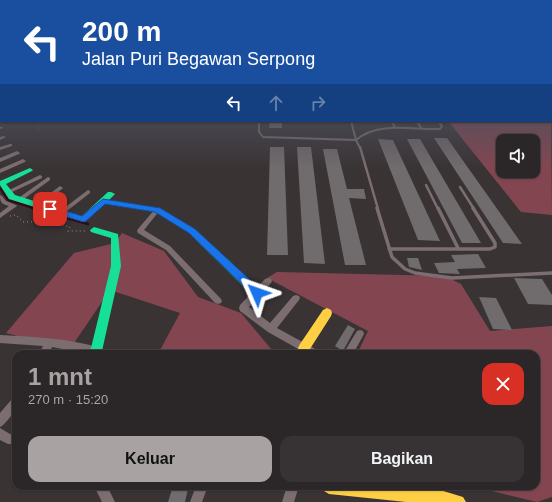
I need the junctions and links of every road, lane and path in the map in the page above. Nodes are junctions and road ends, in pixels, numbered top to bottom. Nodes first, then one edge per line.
1 (37, 122) edge
2 (259, 122) edge
3 (351, 122) edge
4 (392, 122) edge
5 (418, 122) edge
6 (439, 122) edge
7 (395, 128) junction
8 (421, 128) junction
9 (41, 132) dead end
10 (356, 140) junction
11 (10, 145) dead end
12 (0, 149) edge
13 (17, 153) dead end
14 (0, 160) edge
15 (23, 161) dead end
16 (30, 170) dead end
17 (0, 171) edge
18 (40, 177) dead end
19 (48, 179) dead end
20 (426, 185) dead end
21 (460, 187) dead end
22 (60, 188) dead end
23 (8, 192) junction
24 (88, 192) dead end
25 (111, 194) dead end
26 (0, 197) edge
27 (18, 202) junction
28 (103, 202) junction
29 (38, 205) junction
30 (157, 210) junction
31 (61, 213) junction
32 (0, 216) edge
33 (8, 216) dead end
34 (94, 230) joint
35 (458, 248) junction
36 (389, 249) junction
37 (552, 273) edge
38 (268, 281) dead end
39 (257, 293) junction
40 (296, 298) dead end
41 (218, 301) dead end
42 (327, 313) dead end
43 (271, 329) junction
44 (360, 334) dead end
45 (0, 339) edge
46 (49, 342) junction
47 (304, 348) junction
48 (46, 350) edge
49 (84, 350) edge
50 (98, 350) edge
51 (308, 350) edge
52 (350, 350) edge
53 (12, 407) edge
54 (0, 422) edge
55 (0, 433) edge
56 (12, 439) edge
57 (102, 490) edge
58 (200, 490) edge
59 (292, 490) edge
60 (366, 490) edge
61 (109, 502) edge
62 (196, 502) edge
63 (288, 502) edge
64 (458, 502) edge

1 - 9 path
2 - 10 lane
3 - 10 lane
4 - 7 lane
5 - 8 lane
6 - 8 lane
7 - 8 lane
7 - 10 lane
10 - 36 lane
11 - 12 street
13 - 14 street
15 - 17 street
16 - 23 street
18 - 23 street
19 - 27 street
20 - 35 lane
21 - 35 lane
22 - 29 street
23 - 27 street
24 - 31 street
25 - 28 street
26 - 27 street
27 - 29 street
27 - 32 street
28 - 30 street
28 - 31 street
29 - 31 street
30 - 39 street
30 - 41 street
33 - 34 path
34 - 50 street
35 - 36 lane
36 - 37 lane
38 - 39 street
39 - 43 street
40 - 43 street
42 - 47 street
43 - 47 street
44 - 52 street
45 - 46 street
46 - 48 street
46 - 49 street
47 - 51 street
53 - 54 street
55 - 56 street
57 - 61 street
58 - 62 street
59 - 63 street
60 - 64 street

